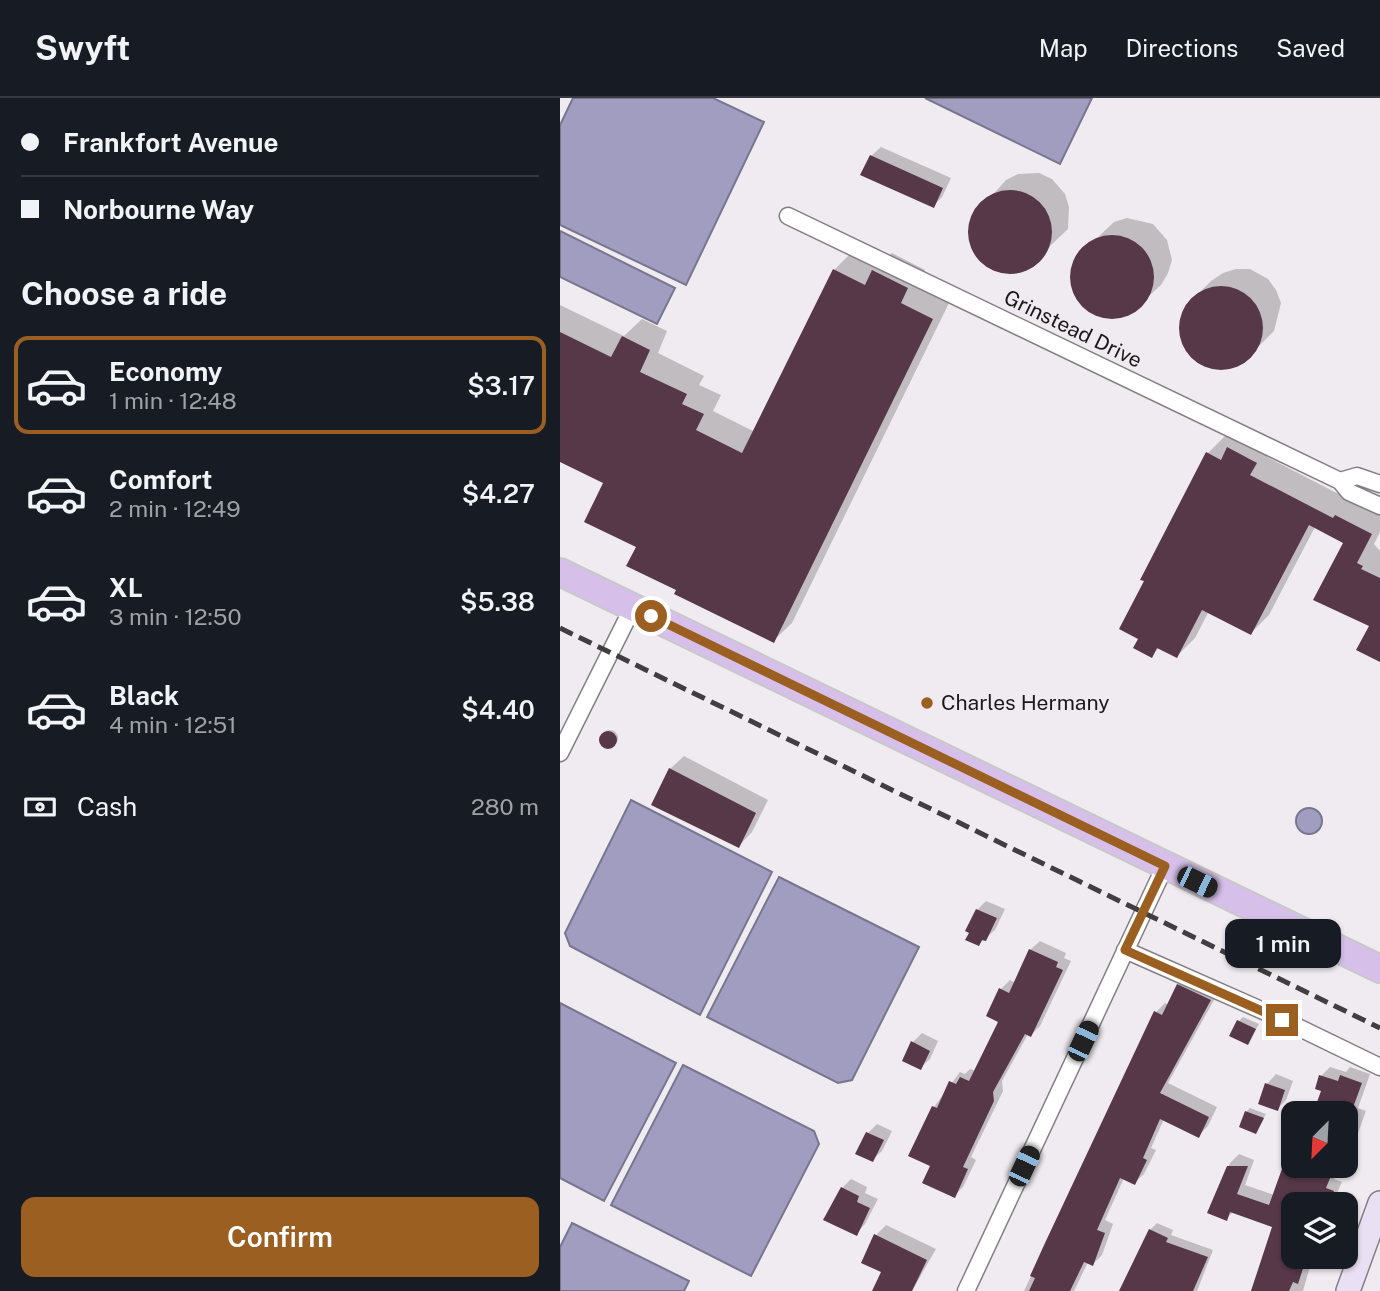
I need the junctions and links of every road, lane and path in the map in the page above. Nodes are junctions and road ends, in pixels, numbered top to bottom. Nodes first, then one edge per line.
1 (788, 216) dead end
2 (1340, 481) junction
3 (1380, 484) edge
4 (1380, 506) edge
5 (560, 572) edge
6 (633, 607) junction
7 (560, 753) edge
8 (1165, 866) junction
9 (1125, 950) junction
10 (1380, 969) edge
11 (1380, 1067) edge
12 (1380, 1203) edge
13 (966, 1291) edge
14 (1348, 1291) edge

1 - 2 street, Grinstead Drive
2 - 3 street, Grinstead Drive
2 - 4 street, Grinstead Drive
5 - 6 main road
6 - 7 street
6 - 8 main road
8 - 9 street
8 - 10 main road
9 - 11 street
9 - 13 street
12 - 14 main road

